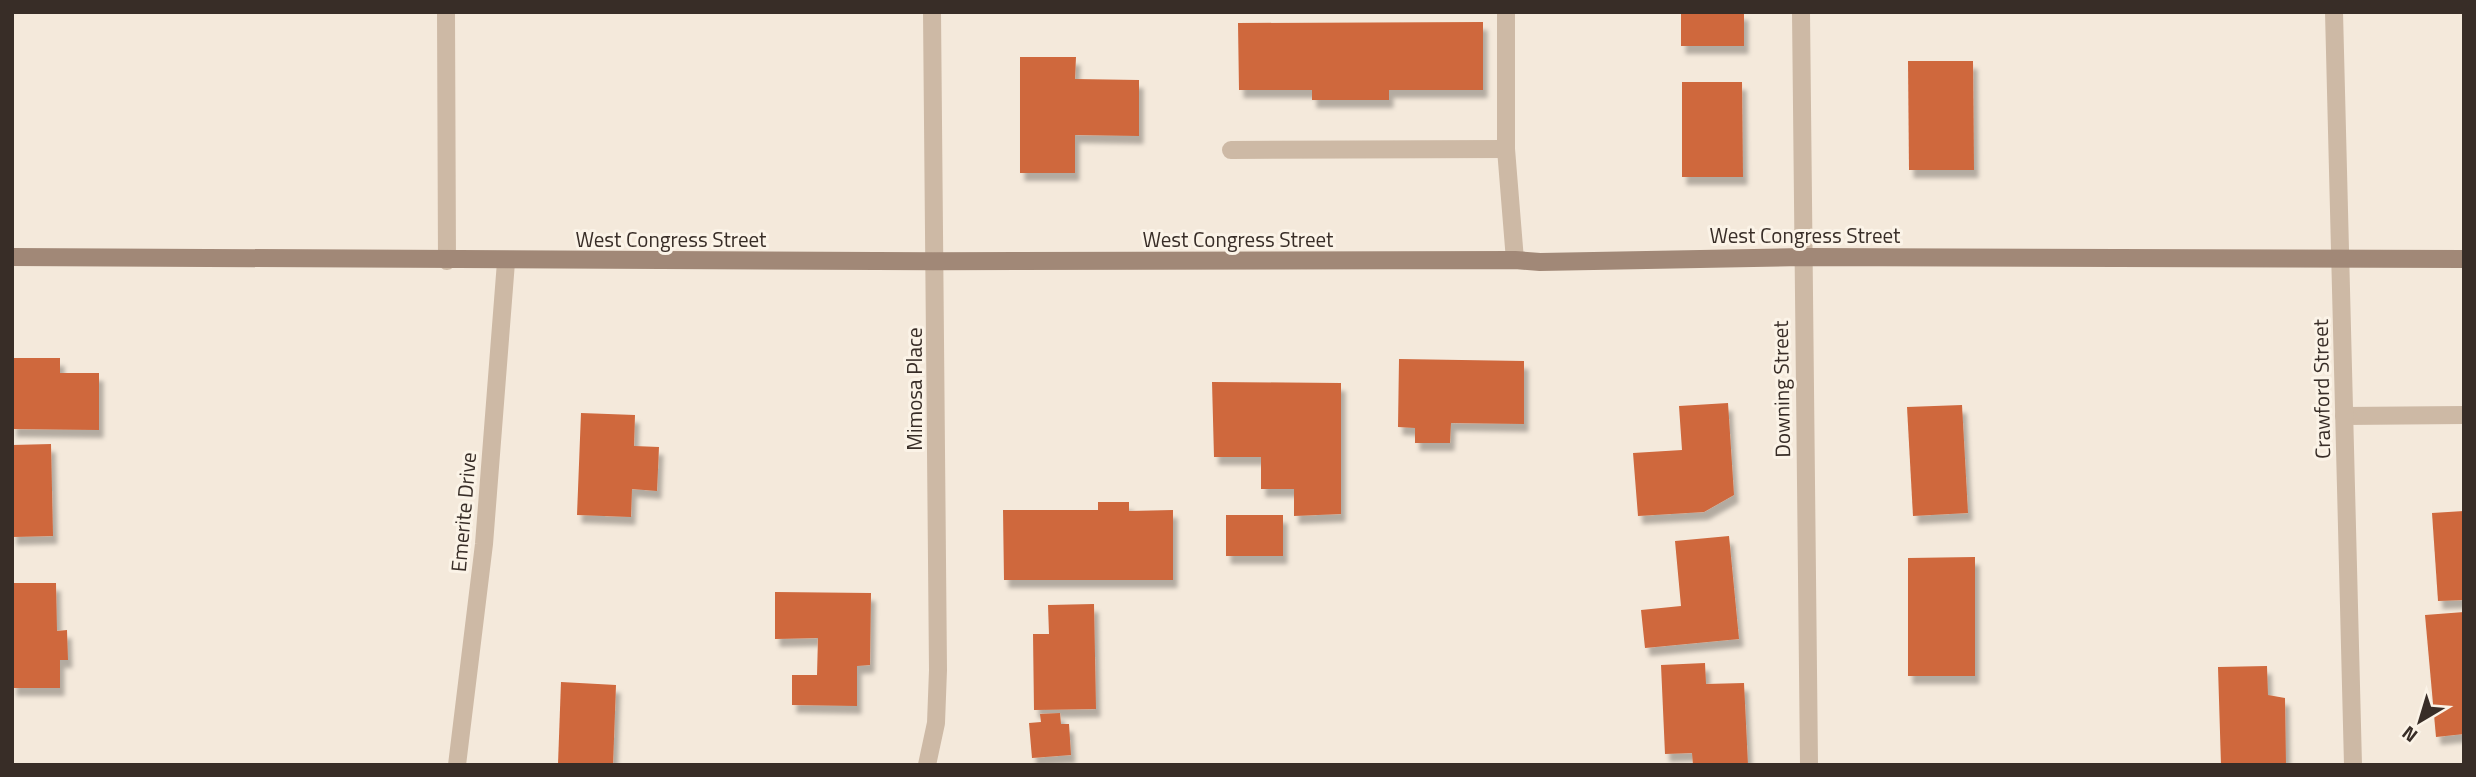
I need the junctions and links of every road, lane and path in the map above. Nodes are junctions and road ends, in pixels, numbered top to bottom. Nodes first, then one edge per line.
1 (446, 12) edge
2 (932, 12) edge
3 (1506, 12) edge
4 (1801, 12) edge
5 (2334, 12) edge
6 (1506, 149) junction
7 (1231, 150) dead end
8 (12, 257) edge
9 (1802, 257) junction
10 (2341, 259) junction
11 (2464, 259) edge
12 (1515, 260) junction
13 (447, 261) junction
14 (506, 262) junction
15 (936, 263) junction
16 (2464, 415) edge
17 (2344, 416) junction
18 (457, 765) edge
19 (927, 765) edge
20 (1809, 765) edge
21 (2353, 765) edge

1 - 13 street
2 - 15 street, Mimosa Place
3 - 6 street
4 - 9 street, Downing Street
5 - 10 street, Crawford Street
6 - 7 street
6 - 12 street
8 - 13 main road, West Congress Street
9 - 10 main road, West Congress Street
9 - 12 main road, West Congress Street
9 - 20 street, Downing Street
10 - 11 main road, West Congress Street
10 - 17 street, Crawford Street
12 - 15 main road, West Congress Street
13 - 14 main road, West Congress Street
14 - 15 main road, West Congress Street
14 - 18 street, Emerite Drive
15 - 19 street, Mimosa Place
16 - 17 street
17 - 21 street, Crawford Street

